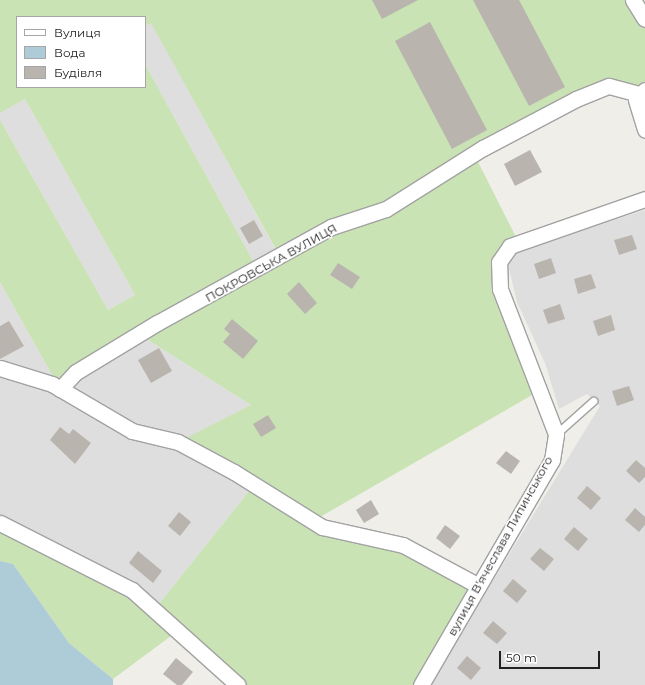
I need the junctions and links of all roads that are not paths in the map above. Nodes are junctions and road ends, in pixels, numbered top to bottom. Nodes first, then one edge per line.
1 (633, 0) edge
2 (645, 19) edge
3 (642, 92) edge
4 (645, 130) edge
5 (645, 198) edge
6 (0, 368) edge
7 (60, 389) junction
8 (593, 401) dead end
9 (556, 434) junction
10 (0, 523) edge
11 (479, 586) junction
12 (238, 685) edge
13 (421, 685) edge

1 - 2 street
3 - 4 street
3 - 7 street, ПОКРОВСЬКА ВУЛИЦЯ
5 - 9 street, вулиця Вʼячеслава Липинського
6 - 7 street
7 - 11 street
8 - 9 lane
9 - 11 street, вулиця Вʼячеслава Липинського
10 - 12 street
11 - 13 street, вулиця Вʼячеслава Липинського

